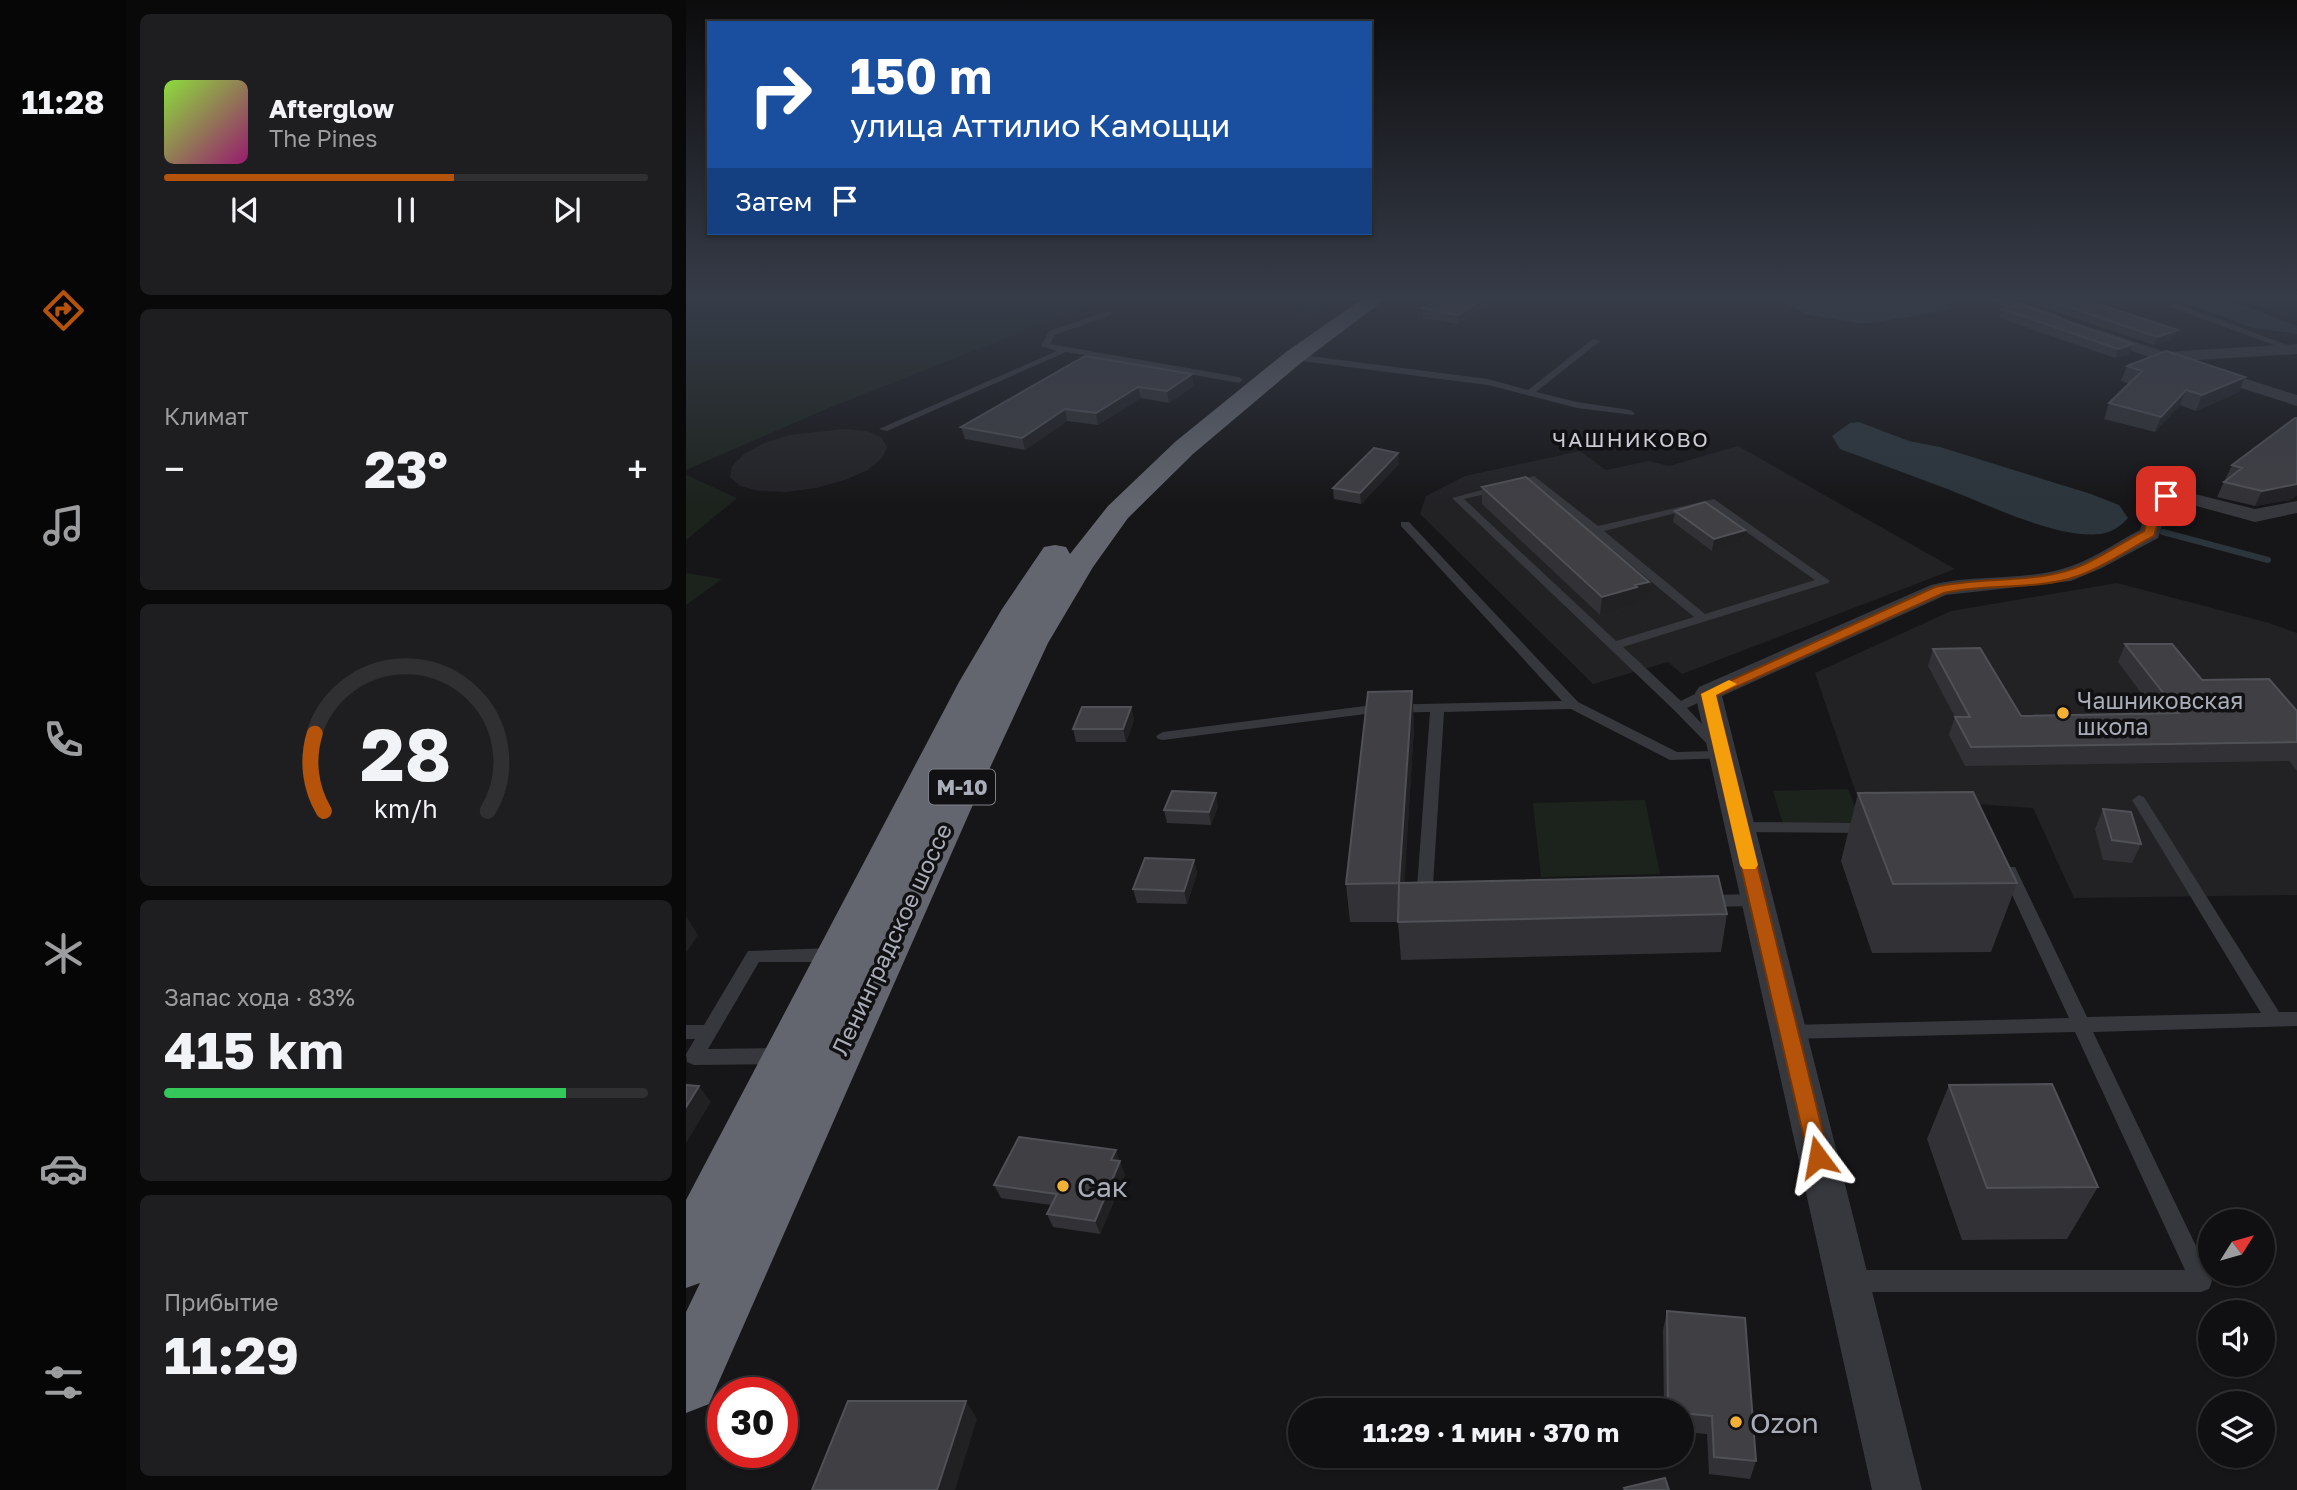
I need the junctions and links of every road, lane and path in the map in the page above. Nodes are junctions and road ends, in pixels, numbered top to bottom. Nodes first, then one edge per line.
1 (1027, 367) edge
2 (1157, 367) edge
3 (1258, 367) edge
4 (1282, 367) edge
5 (1368, 367) edge
6 (1563, 367) edge
7 (2193, 367) edge
8 (1239, 380) junction
9 (1530, 392) junction
10 (2297, 401) edge
11 (1630, 413) dead end
12 (884, 429) dead end
13 (2297, 507) edge
14 (1405, 524) dead end
15 (1595, 530) junction
16 (1702, 618) junction
17 (1614, 646) junction
18 (1693, 700) junction
19 (1573, 705) junction
20 (1437, 708) junction
21 (1163, 736) dead end
22 (1723, 755) junction
23 (2138, 800) dead end
24 (1740, 827) junction
25 (1892, 828) edge
26 (2000, 853) edge
27 (1758, 900) junction
28 (1686, 901) edge
29 (1438, 905) edge
30 (840, 954) junction
31 (2274, 1019) junction
32 (2297, 1019) edge
33 (2080, 1024) junction
34 (686, 1032) edge
35 (708, 1032) junction
36 (1789, 1032) junction
37 (789, 1055) junction
38 (686, 1260) edge
39 (1847, 1281) junction
40 (686, 1381) edge
41 (1897, 1490) edge

1 - 12 lane
2 - 8 lane
3 - 8 highway, Ленинградское шоссе / М-10
4 - 40 highway, Ленинградское шоссе / М-10
5 - 9 lane
6 - 9 lane
7 - 10 street
8 - 30 highway, Ленинградское шоссе / М-10
9 - 11 lane
13 - 18 street
14 - 19 lane
15 - 16 lane
15 - 16 lane
15 - 17 lane
16 - 17 lane
17 - 18 lane
18 - 22 street
19 - 20 lane
19 - 22 lane
20 - 21 lane
20 - 29 lane
22 - 24 street
23 - 31 lane
24 - 25 lane
24 - 27 street
26 - 33 lane
27 - 28 lane
27 - 36 street
30 - 35 lane
30 - 37 highway, Ленинградское шоссе / М-10
31 - 32 lane
31 - 33 lane
33 - 36 lane
33 - 39 lane
34 - 35 lane
35 - 37 lane
36 - 39 street
37 - 38 highway, Ленинградское шоссе / М-10
39 - 41 street

